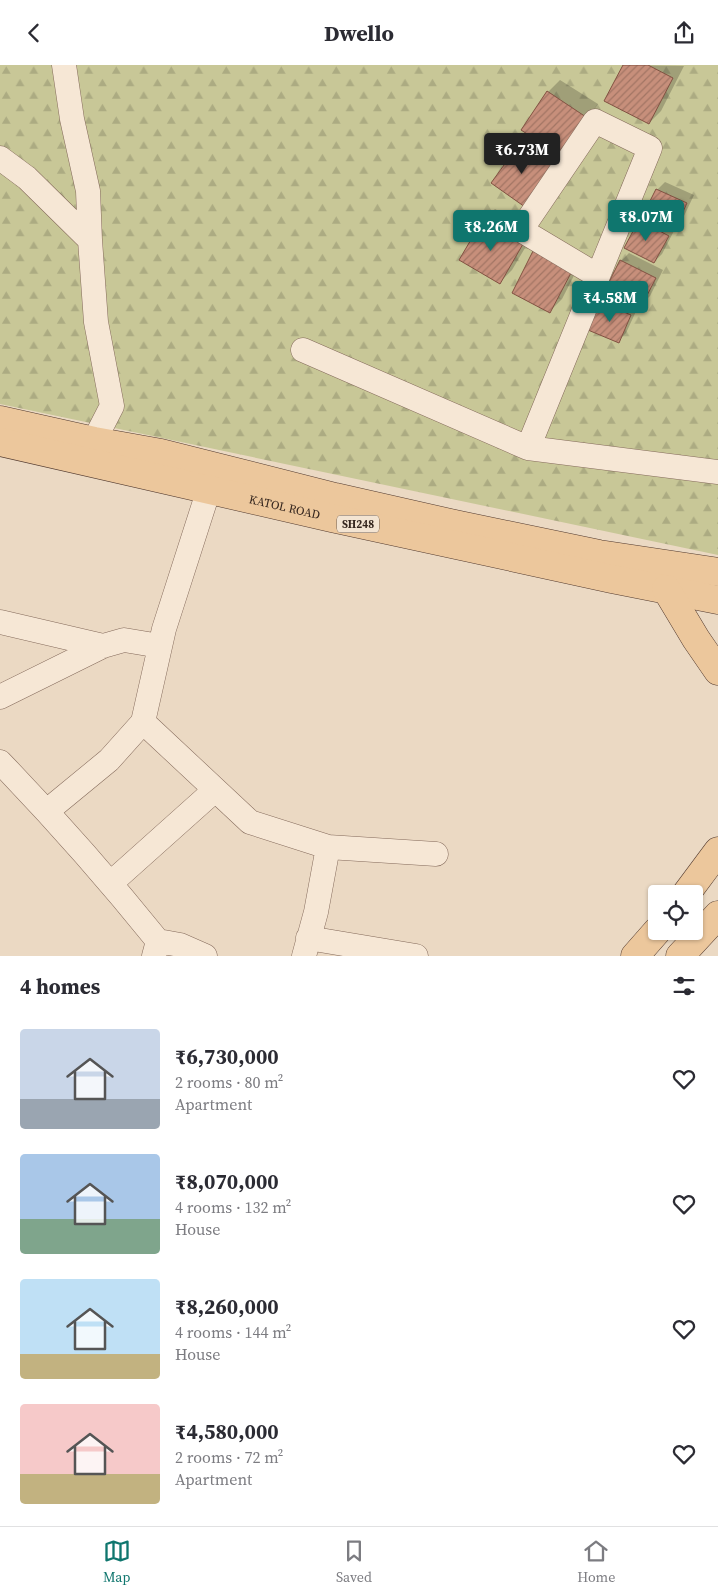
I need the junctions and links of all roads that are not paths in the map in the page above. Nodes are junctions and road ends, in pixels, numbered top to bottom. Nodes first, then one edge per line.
1 (64, 65) edge
2 (0, 158) edge
3 (90, 239) junction
4 (598, 276) junction
5 (303, 351) dead end
6 (0, 420) edge
7 (94, 441) junction
8 (0, 442) edge
9 (528, 448) junction
10 (112, 467) junction
11 (718, 472) edge
12 (209, 489) junction
13 (718, 572) edge
14 (666, 589) junction
15 (718, 600) edge
16 (0, 622) edge
17 (160, 646) junction
18 (103, 647) junction
19 (718, 671) edge
20 (0, 697) edge
21 (143, 722) junction
22 (0, 761) edge
23 (215, 790) junction
24 (47, 811) junction
25 (328, 847) junction
26 (718, 851) edge
27 (436, 854) dead end
28 (111, 883) junction
29 (693, 885) edge
30 (718, 915) edge
31 (649, 940) edge
32 (306, 947) edge
33 (156, 949) edge
34 (205, 956) edge
35 (416, 956) edge
36 (635, 956) edge
37 (680, 956) edge

1 - 3 street
2 - 3 street
3 - 7 street
4 - 4 street
4 - 9 street
5 - 9 street
6 - 7 main road, KATOL ROAD / SH248
7 - 10 street
7 - 13 main road, KATOL ROAD / SH248
8 - 10 main road, KATOL ROAD / SH248
9 - 11 street
10 - 12 main road, KATOL ROAD / SH248
12 - 14 main road, KATOL ROAD / SH248
12 - 17 street
14 - 15 main road, KATOL ROAD / SH248
14 - 19 main road
16 - 18 street
17 - 18 street
17 - 21 street
18 - 20 street
21 - 23 street
21 - 24 street
22 - 24 street
23 - 25 street
23 - 28 street
24 - 28 street
25 - 27 street
25 - 32 street
26 - 29 main road
28 - 33 street
30 - 37 main road
31 - 36 main road
32 - 35 street
33 - 34 street

